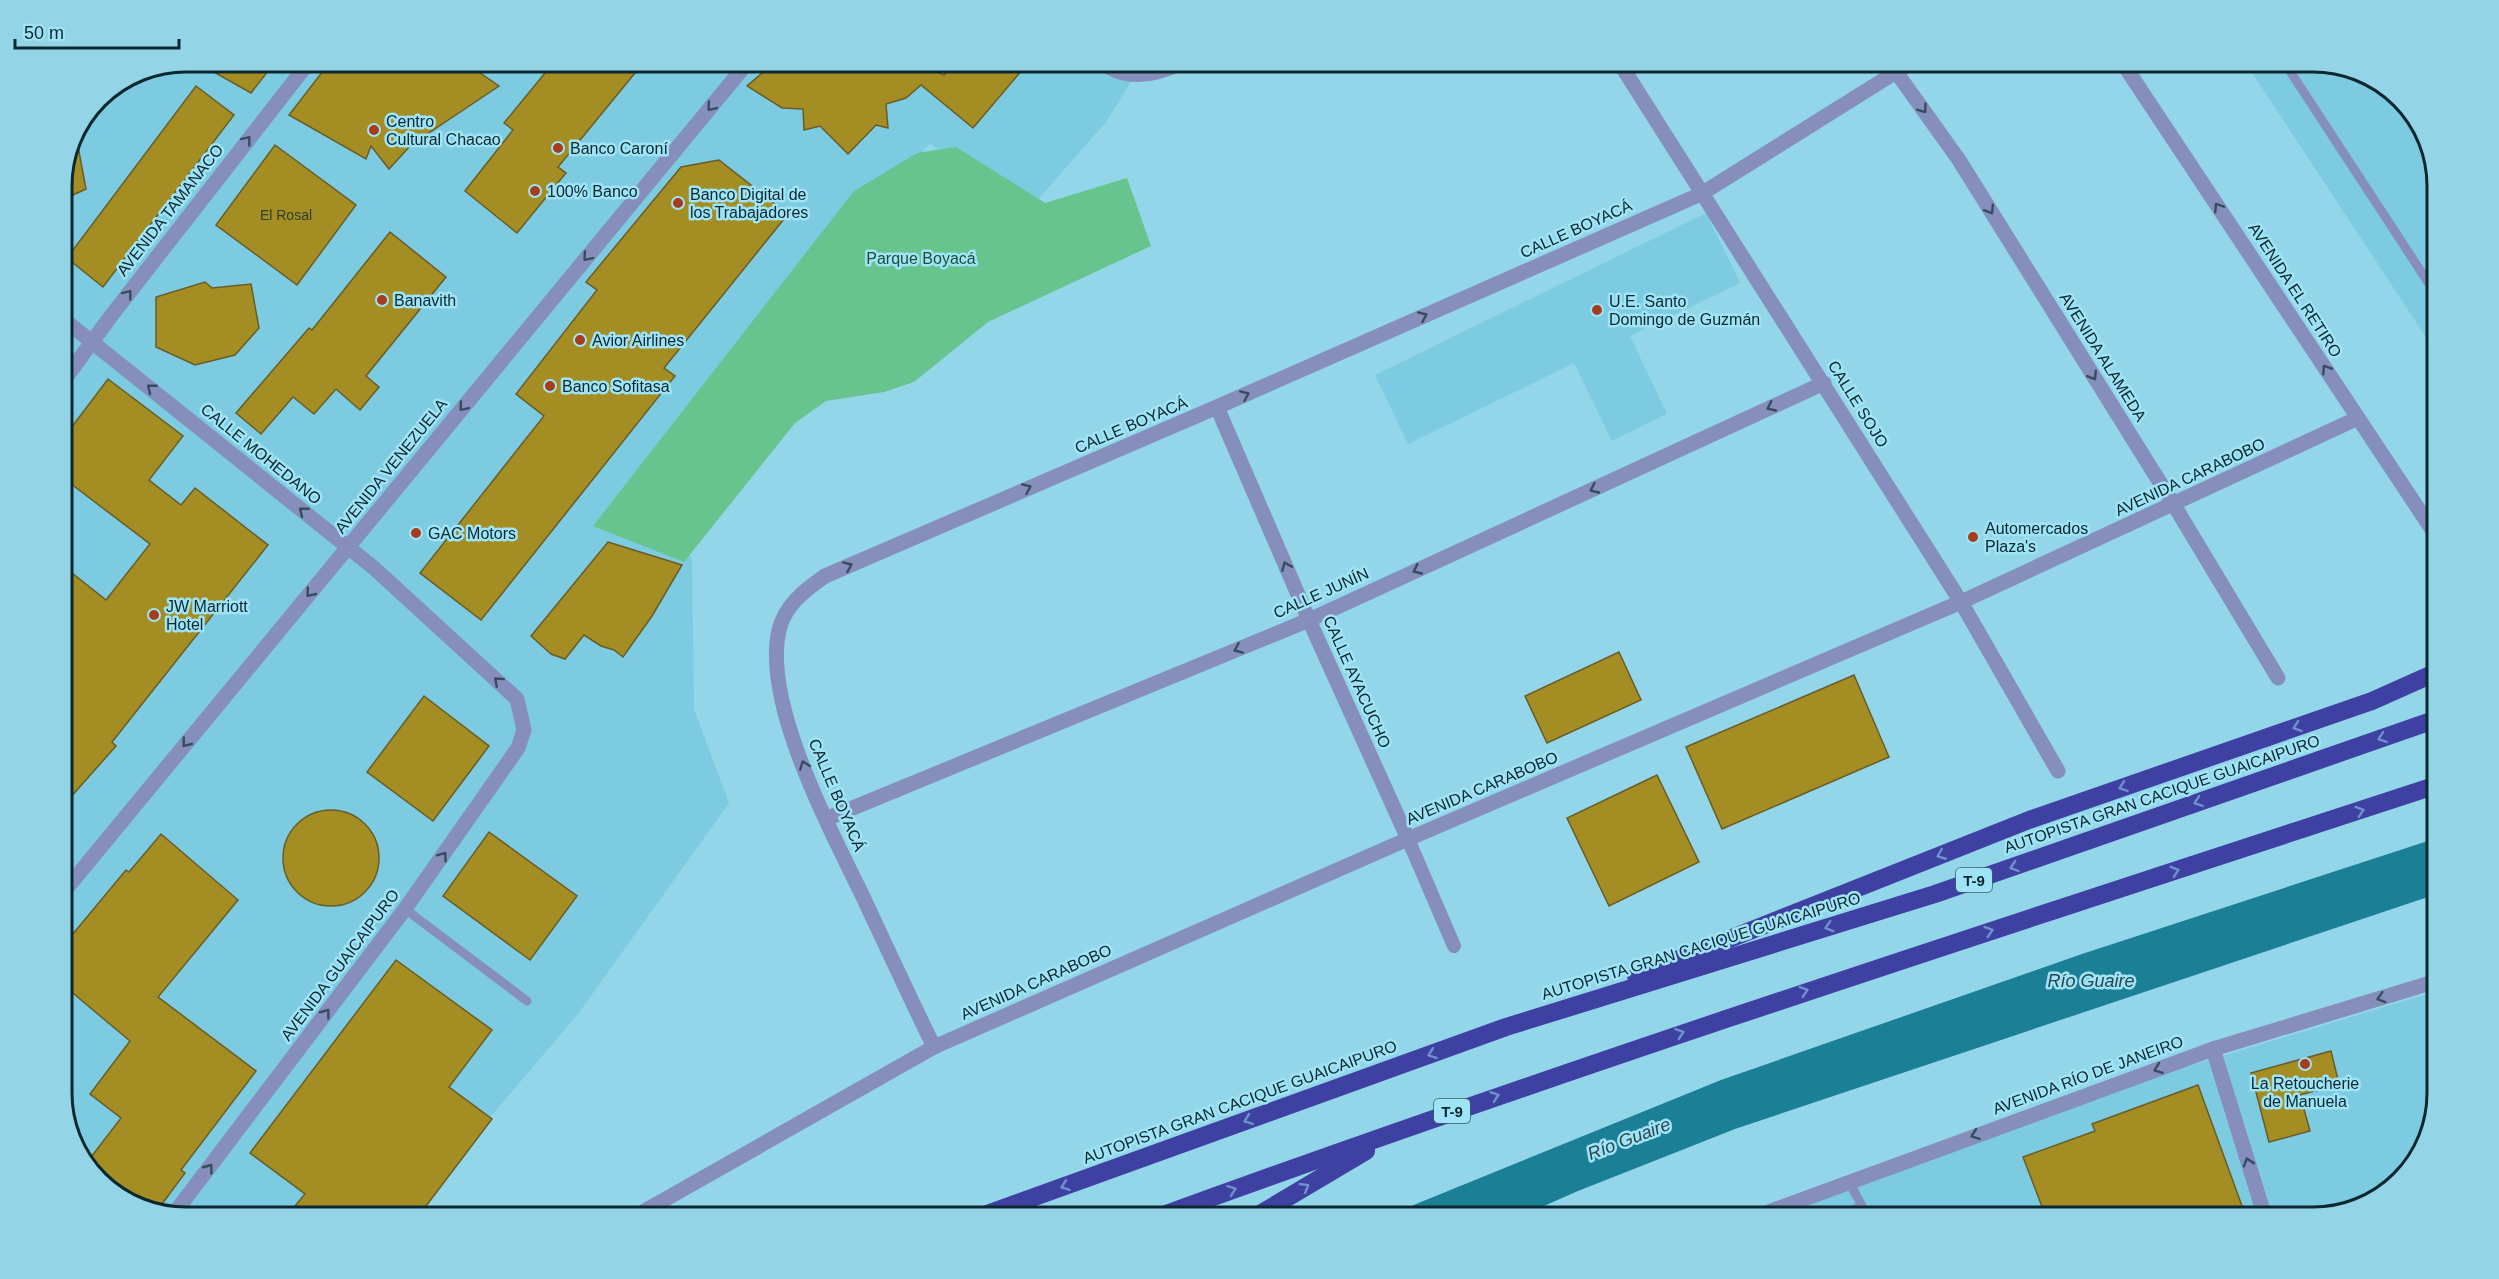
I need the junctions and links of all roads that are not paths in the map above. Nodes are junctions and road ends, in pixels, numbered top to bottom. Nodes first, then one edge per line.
1 (301, 72) edge
2 (740, 72) edge
3 (1119, 72) edge
4 (1156, 72) edge
5 (1625, 72) edge
6 (1885, 72) edge
7 (1897, 72) edge
8 (2129, 72) edge
9 (2291, 72) edge
10 (1701, 194) junction
11 (2427, 281) edge
12 (72, 326) edge
13 (92, 341) junction
14 (72, 369) edge
15 (1824, 383) junction
16 (1217, 408) junction
17 (2358, 418) junction
18 (2174, 505) junction
19 (2427, 522) edge
20 (348, 548) junction
21 (1961, 602) junction
22 (1309, 620) junction
23 (2427, 667) edge
24 (2427, 676) edge
25 (2278, 678) dead end
26 (2372, 701) junction
27 (2427, 722) edge
28 (524, 730) joint
29 (2058, 771) dead end
30 (2427, 788) edge
31 (826, 819) junction
32 (1408, 839) junction
33 (72, 882) edge
34 (405, 909) junction
35 (1454, 946) dead end
36 (2427, 984) edge
37 (527, 1000) dead end
38 (1506, 1027) junction
39 (934, 1047) junction
40 (2213, 1049) junction
41 (1413, 1124) junction
42 (1850, 1182) junction
43 (179, 1207) edge
44 (653, 1207) edge
45 (1009, 1207) edge
46 (1188, 1207) edge
47 (1273, 1207) edge
48 (1795, 1207) edge
49 (1860, 1207) edge
50 (2262, 1207) edge

13 -> 1 street, AVENIDA TAMANACO
2 -> 20 street, AVENIDA VENEZUELA
3 - 4 street
5 - 10 street, CALLE SOJO
6 - 10 street, CALLE BOYACÁ
7 -> 18 street, AVENIDA ALAMEDA
17 -> 8 street, AVENIDA EL RETIRO
9 - 11 lane
10 - 15 street, CALLE SOJO
16 -> 10 street, CALLE BOYACÁ
12 - 13 street, CALLE MOHEDANO
13 - 14 street, AVENIDA TAMANACO
20 -> 13 street, CALLE MOHEDANO
15 - 21 street, CALLE SOJO
15 -> 22 street, CALLE JUNÍN
22 -> 16 street, CALLE AYACUCHO
31 -> 16 street, CALLE BOYACÁ
17 - 18 street, AVENIDA CARABOBO
17 - 19 street, AVENIDA EL RETIRO
18 - 21 street, AVENIDA CARABOBO
18 - 25 street, AVENIDA ALAMEDA
28 -> 20 street, CALLE MOHEDANO
20 -> 33 street, AVENIDA VENEZUELA
21 - 29 street, CALLE SOJO
21 - 32 street, AVENIDA CARABOBO
22 -> 31 street, CALLE JUNÍN
22 - 32 street, CALLE AYACUCHO
23 - 26 highway
24 - 26 highway
26 -> 38 highway
27 -> 38 highway, AUTOPISTA GRAN CACIQUE GUAICAIPURO / T-9
34 -> 28 street, AVENIDA GUAICAIPURO
41 -> 30 highway, T-9
31 - 39 street, CALLE BOYACÁ
32 - 35 street
32 - 39 street, AVENIDA CARABOBO
34 - 37 lane
43 -> 34 street, AVENIDA GUAICAIPURO
36 -> 40 street, AVENIDA RÍO DE JANEIRO
38 -> 45 highway, AUTOPISTA GRAN CACIQUE GUAICAIPURO / T-9
39 - 44 street, AVENIDA CARABOBO
40 -> 42 street, AVENIDA RÍO DE JANEIRO
50 -> 40 street
46 -> 41 highway, T-9
47 -> 41 highway, T-9
42 - 48 street, AVENIDA RÍO DE JANEIRO
42 - 49 lane

